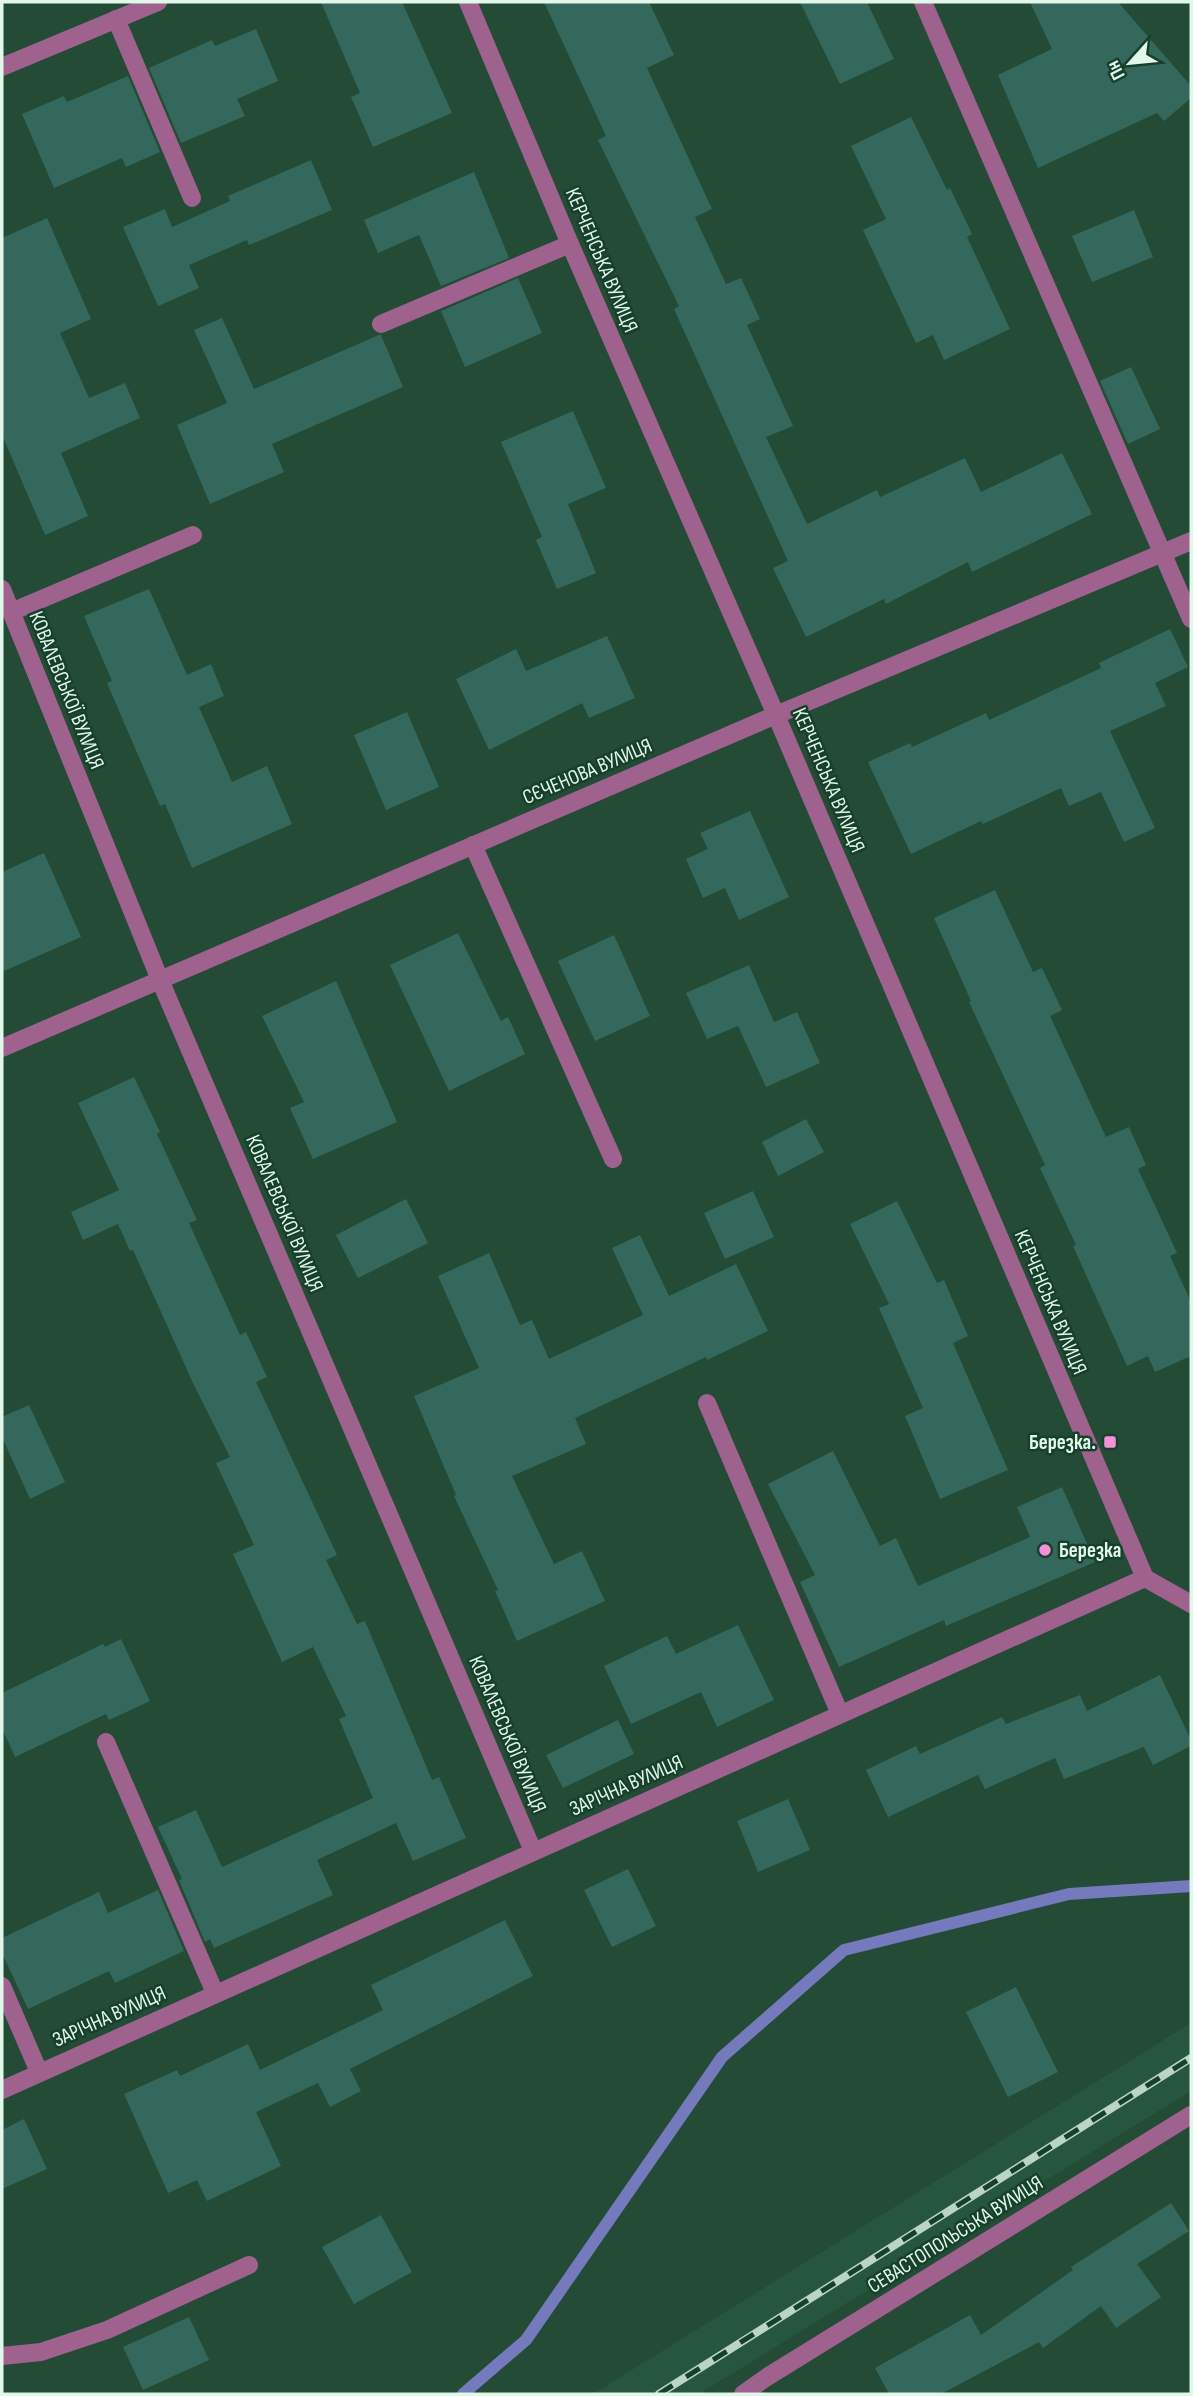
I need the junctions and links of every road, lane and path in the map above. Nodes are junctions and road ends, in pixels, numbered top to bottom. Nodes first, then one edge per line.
1 (158, 2) edge
2 (468, 2) edge
3 (923, 2) edge
4 (116, 19) junction
5 (2, 67) edge
6 (192, 198) dead end
7 (570, 244) junction
8 (381, 324) dead end
9 (194, 535) dead end
10 (1191, 541) edge
11 (1162, 552) junction
12 (2, 589) edge
13 (11, 612) junction
14 (1191, 619) edge
15 (776, 715) junction
16 (473, 845) junction
17 (160, 980) junction
18 (2, 1048) edge
19 (613, 1159) dead end
20 (707, 1403) dead end
21 (1145, 1578) junction
22 (1191, 1604) edge
23 (840, 1714) junction
24 (106, 1742) dead end
25 (533, 1852) junction
26 (2, 1986) edge
27 (215, 1993) junction
28 (40, 2072) junction
29 (2, 2090) edge
30 (1191, 2115) edge
31 (249, 2265) dead end
32 (2, 2356) edge
33 (743, 2394) edge

1 - 4 street
2 - 7 street, КЕРЧЕНСЬКА ВУЛИЦЯ
3 - 11 street
4 - 5 street
4 - 6 street
7 - 8 street
7 - 15 street, КЕРЧЕНСЬКА ВУЛИЦЯ
9 - 13 street
10 - 11 street, СЄЧЕНОВА ВУЛИЦЯ
11 - 14 street
11 - 15 street, СЄЧЕНОВА ВУЛИЦЯ
12 - 13 street, КОВАЛЕВСЬКОЇ ВУЛИЦЯ
13 - 17 street, КОВАЛЕВСЬКОЇ ВУЛИЦЯ
15 - 16 street, СЄЧЕНОВА ВУЛИЦЯ
15 - 21 street, КЕРЧЕНСЬКА ВУЛИЦЯ
16 - 17 street, СЄЧЕНОВА ВУЛИЦЯ
16 - 19 street
17 - 18 street, СЄЧЕНОВА ВУЛИЦЯ
17 - 25 street, КОВАЛЕВСЬКОЇ ВУЛИЦЯ
20 - 23 street
21 - 22 street
21 - 23 street, ЗАРІЧНА ВУЛИЦЯ
23 - 25 street, ЗАРІЧНА ВУЛИЦЯ
24 - 27 street
25 - 27 street, ЗАРІЧНА ВУЛИЦЯ
26 - 28 street
27 - 28 street, ЗАРІЧНА ВУЛИЦЯ
28 - 29 street, ЗАРІЧНА ВУЛИЦЯ
30 - 33 street, СЕВАСТОПОЛЬСЬКА ВУЛИЦЯ
31 - 32 street

